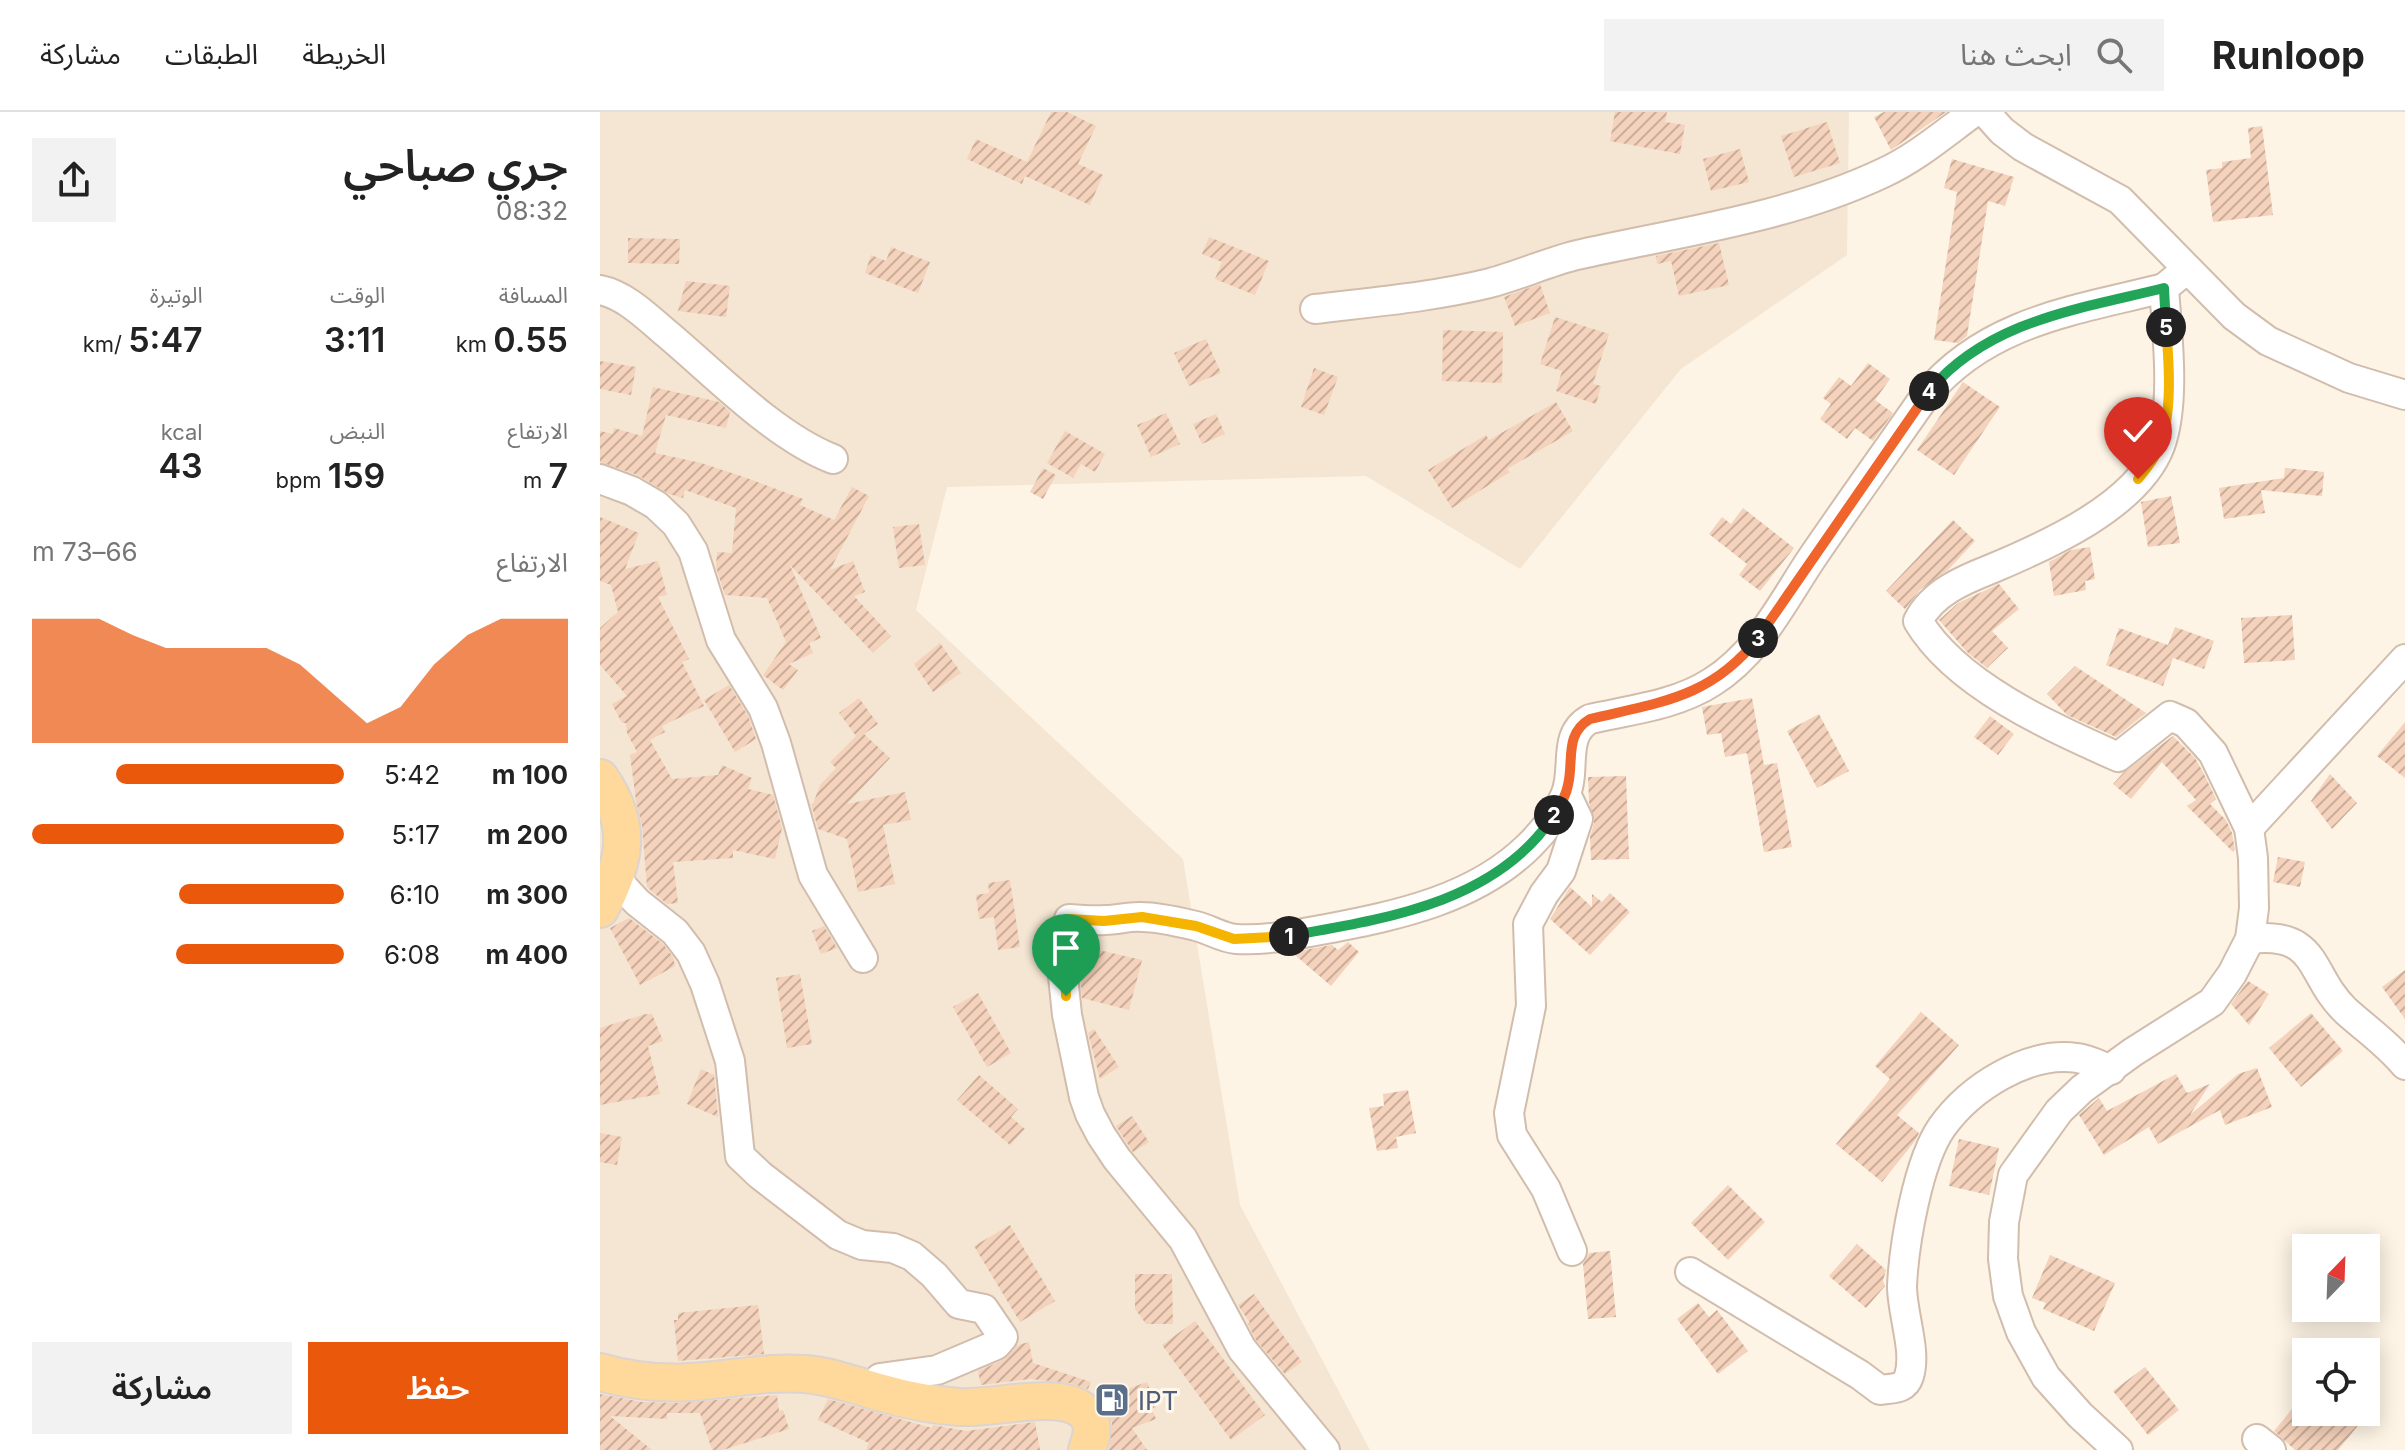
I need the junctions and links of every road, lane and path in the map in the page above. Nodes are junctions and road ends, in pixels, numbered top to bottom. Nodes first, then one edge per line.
1 (1974, 112) edge
2 (1985, 112) edge
3 (2187, 269) junction
4 (2164, 288) junction
5 (600, 290) edge
6 (1315, 309) dead end
7 (2405, 395) edge
8 (833, 459) dead end
9 (600, 479) edge
10 (2405, 659) edge
11 (600, 778) edge
12 (1566, 794) junction
13 (2249, 828) junction
14 (608, 894) edge
15 (2250, 939) junction
16 (863, 958) dead end
17 (2405, 1065) edge
18 (2111, 1070) junction
19 (1572, 1251) dead end
20 (1690, 1272) dead end
21 (600, 1372) edge
22 (884, 1394) junction
23 (1323, 1449) edge
24 (1087, 1450) edge
25 (2118, 1450) edge

1 - 6 street
2 - 3 street
3 - 4 street
3 - 7 street
4 - 12 street
4 - 13 street
5 - 8 street
9 - 16 street
10 - 13 street
11 - 14 main road
12 - 19 street
12 - 23 street
13 - 15 street
14 - 22 street
15 - 17 street
15 - 18 street
18 - 20 street
18 - 25 street
21 - 22 main road
22 - 24 main road

